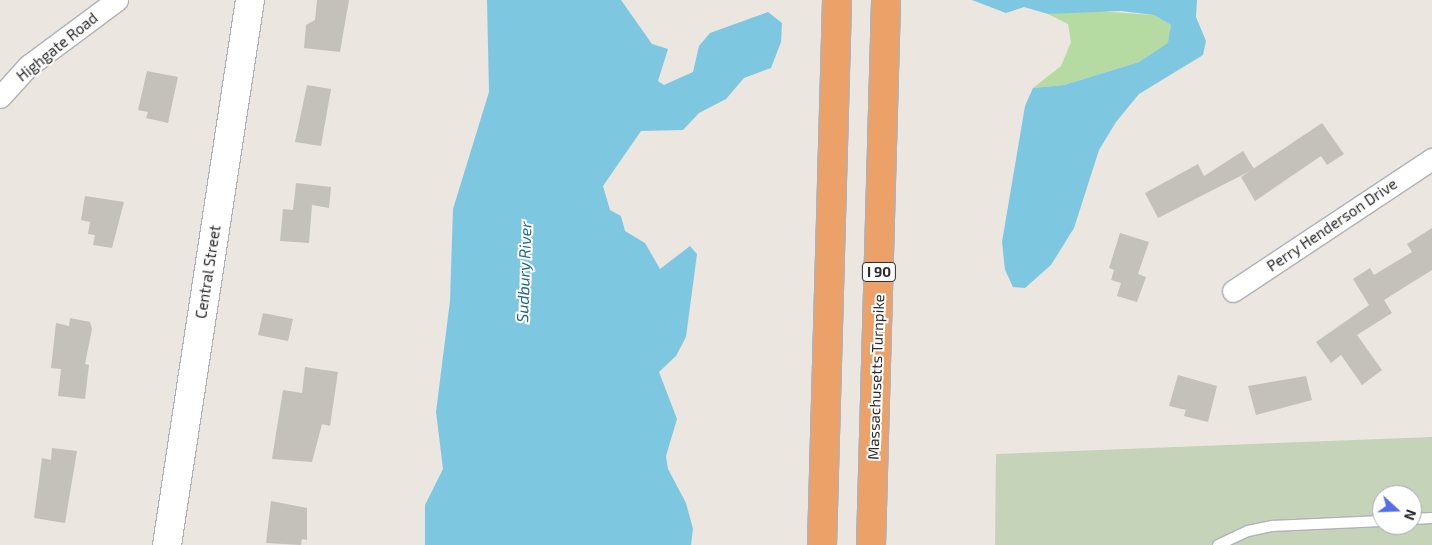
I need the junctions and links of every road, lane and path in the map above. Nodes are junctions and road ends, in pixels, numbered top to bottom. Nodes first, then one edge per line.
1 (117, 0) edge
2 (250, 0) edge
3 (837, 0) edge
4 (886, 0) edge
5 (0, 96) edge
6 (1432, 158) edge
7 (1233, 291) dead end
8 (1372, 521) edge
9 (167, 545) edge
10 (822, 545) edge
11 (871, 545) edge
12 (1218, 545) edge

1 - 5 street, Highgate Road
2 - 9 main road, Central Street
3 - 10 highway
4 - 11 highway, Massachusetts Turnpike / I 90
6 - 7 street, Perry Henderson Drive
8 - 12 lane

